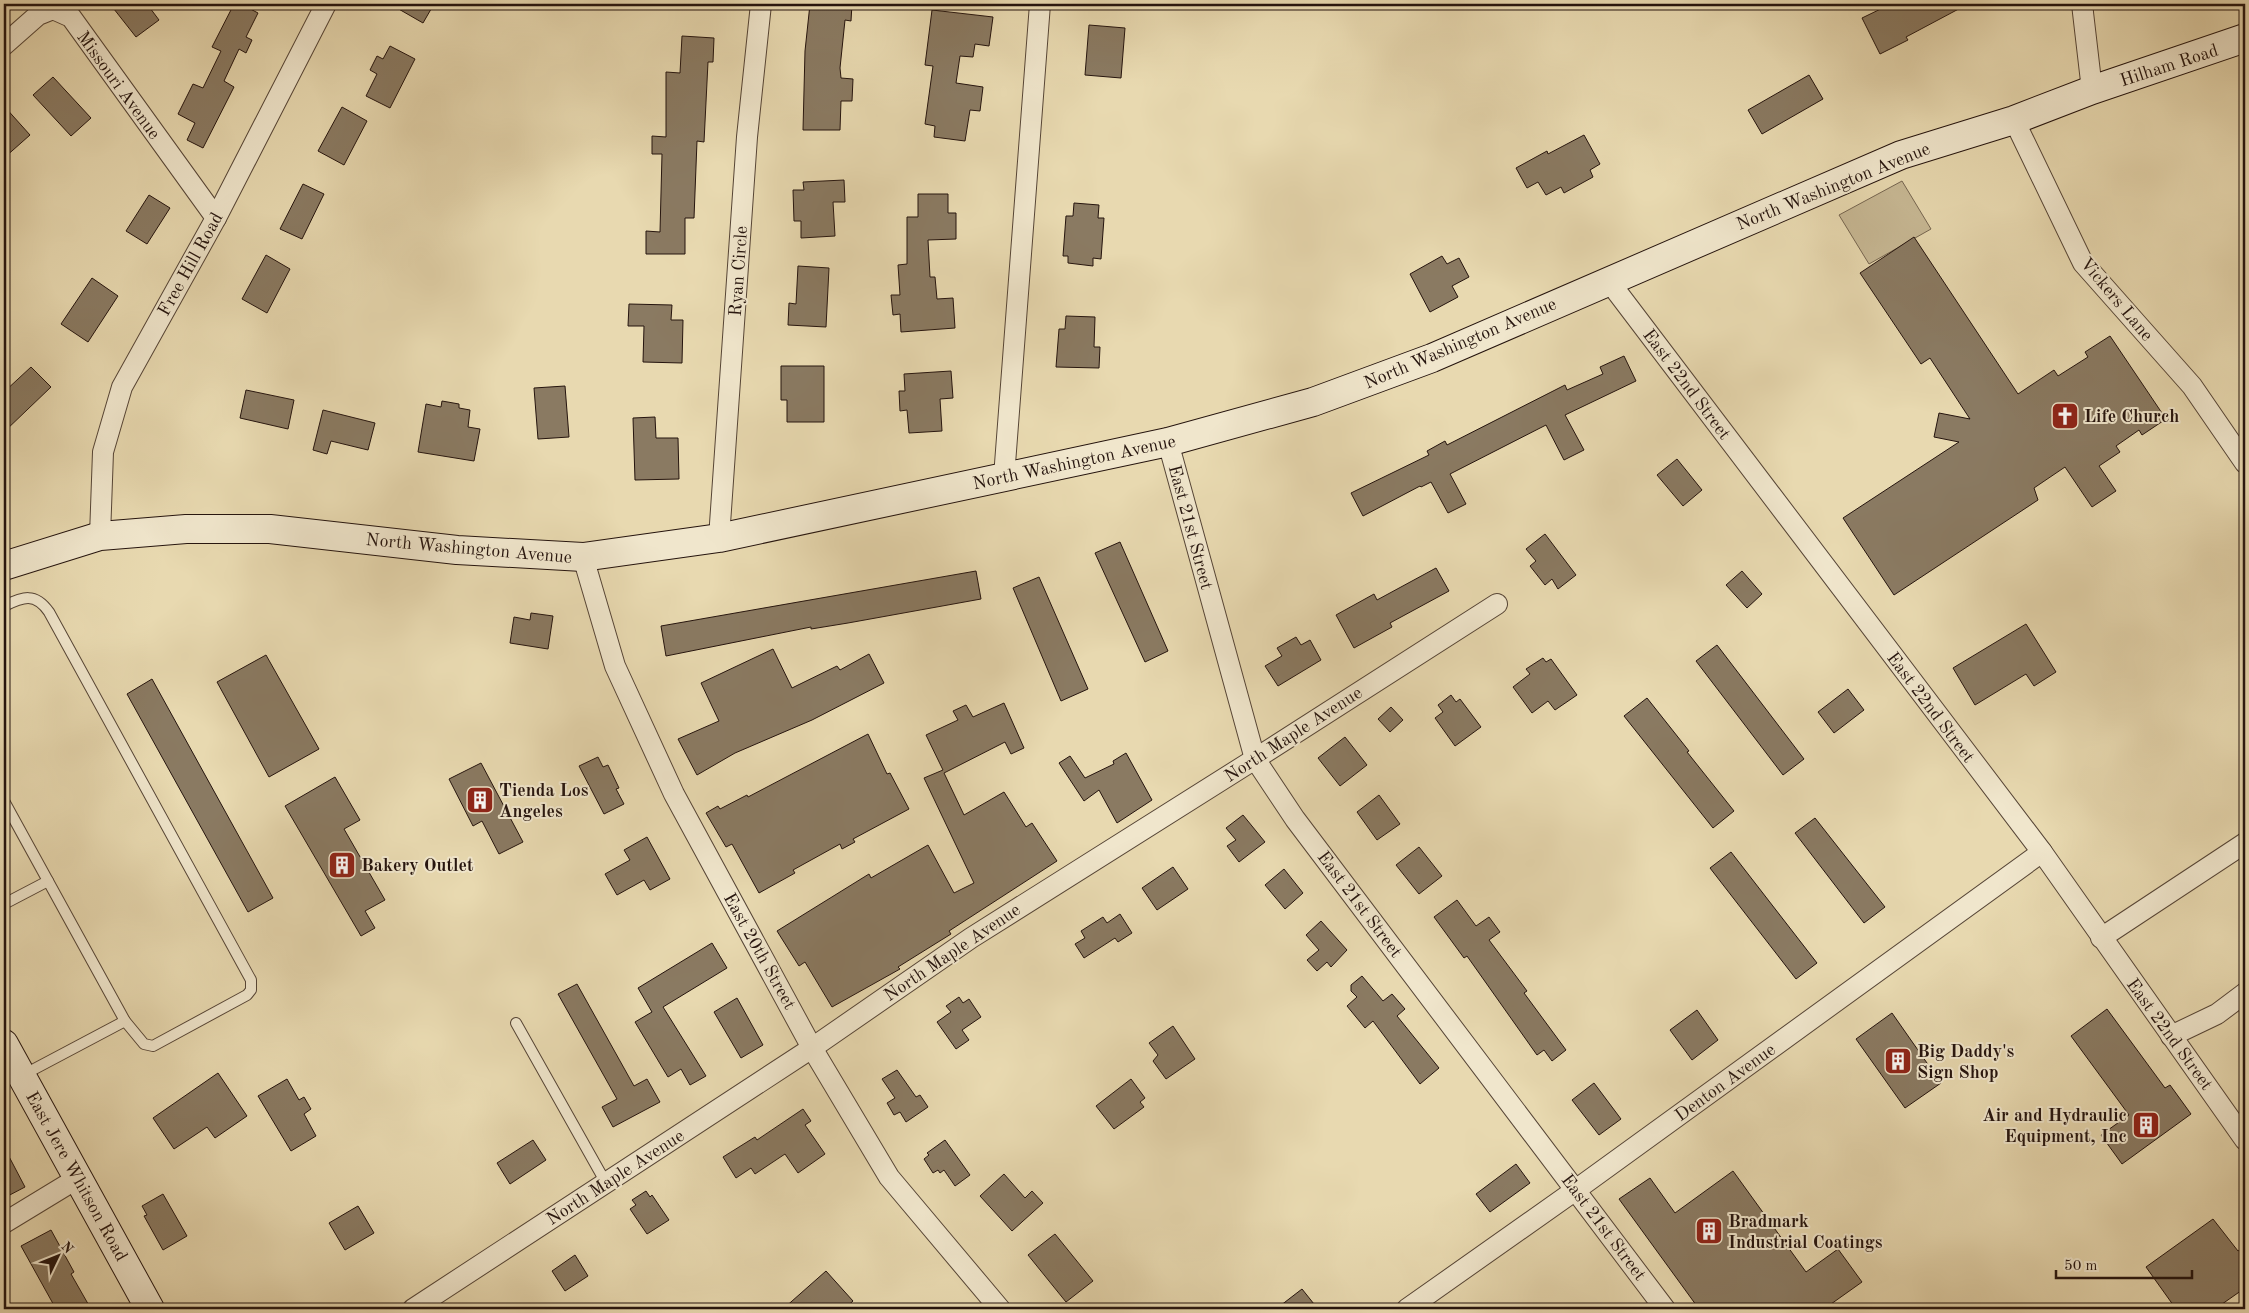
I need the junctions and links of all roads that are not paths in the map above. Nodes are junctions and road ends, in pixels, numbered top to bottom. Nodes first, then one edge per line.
1 (326, 4) edge
2 (761, 4) edge
3 (1040, 4) edge
4 (2082, 4) edge
5 (2245, 38) edge
6 (4, 45) edge
7 (2092, 90) junction
8 (2014, 120) junction
9 (216, 218) junction
10 (1608, 280) junction
11 (1168, 442) junction
12 (2245, 463) edge
13 (1004, 477) junction
14 (100, 536) junction
15 (718, 538) junction
16 (583, 557) junction
17 (4, 566) edge
18 (1497, 604) dead end
19 (4, 606) edge
20 (1255, 759) junction
21 (4, 801) edge
22 (2245, 843) edge
23 (2042, 852) junction
24 (48, 881) junction
25 (4, 904) edge
26 (2101, 938) junction
27 (2245, 993) edge
28 (125, 1021) junction
29 (516, 1023) dead end
30 (2171, 1036) junction
31 (4, 1044) edge
32 (812, 1048) junction
33 (22, 1075) junction
34 (2245, 1140) edge
35 (78, 1178) junction
36 (606, 1183) junction
37 (1577, 1190) junction
38 (4, 1223) edge
39 (150, 1309) edge
40 (413, 1309) edge
41 (1000, 1309) edge
42 (1407, 1309) edge
43 (1665, 1309) edge

1 - 9 street, Free Hill Road
2 - 15 street, Ryan Circle
3 - 13 street
4 - 7 street
5 - 7 main road, Hilham Road
6 - 9 street, Missouri Avenue
7 - 8 main road, North Washington Avenue
8 - 10 main road, North Washington Avenue
8 - 12 street, Vickers Lane
9 - 14 street, Free Hill Road
10 - 11 main road, North Washington Avenue
10 - 23 street, East 22nd Street
11 - 13 main road, North Washington Avenue
11 - 20 street, East 21st Street
13 - 15 main road, North Washington Avenue
14 - 16 main road, North Washington Avenue
14 - 17 main road, North Washington Avenue
15 - 16 main road, North Washington Avenue
16 - 32 street, East 20th Street
18 - 20 street, North Maple Avenue
19 - 28 lane
20 - 32 street, North Maple Avenue
20 - 37 street, East 21st Street
21 - 24 lane
22 - 26 street
23 - 26 street, East 22nd Street
23 - 37 street, Denton Avenue
24 - 25 lane
24 - 28 lane
26 - 30 street, East 22nd Street
27 - 30 street
28 - 33 lane
29 - 36 lane
30 - 34 street, East 22nd Street
31 - 33 main road, East Jere Whitson Road
32 - 36 street, North Maple Avenue
32 - 41 street, East 20th Street
33 - 35 main road, East Jere Whitson Road
35 - 38 street
35 - 39 main road, East Jere Whitson Road
36 - 40 street, North Maple Avenue
37 - 42 street, Denton Avenue
37 - 43 street, East 21st Street

